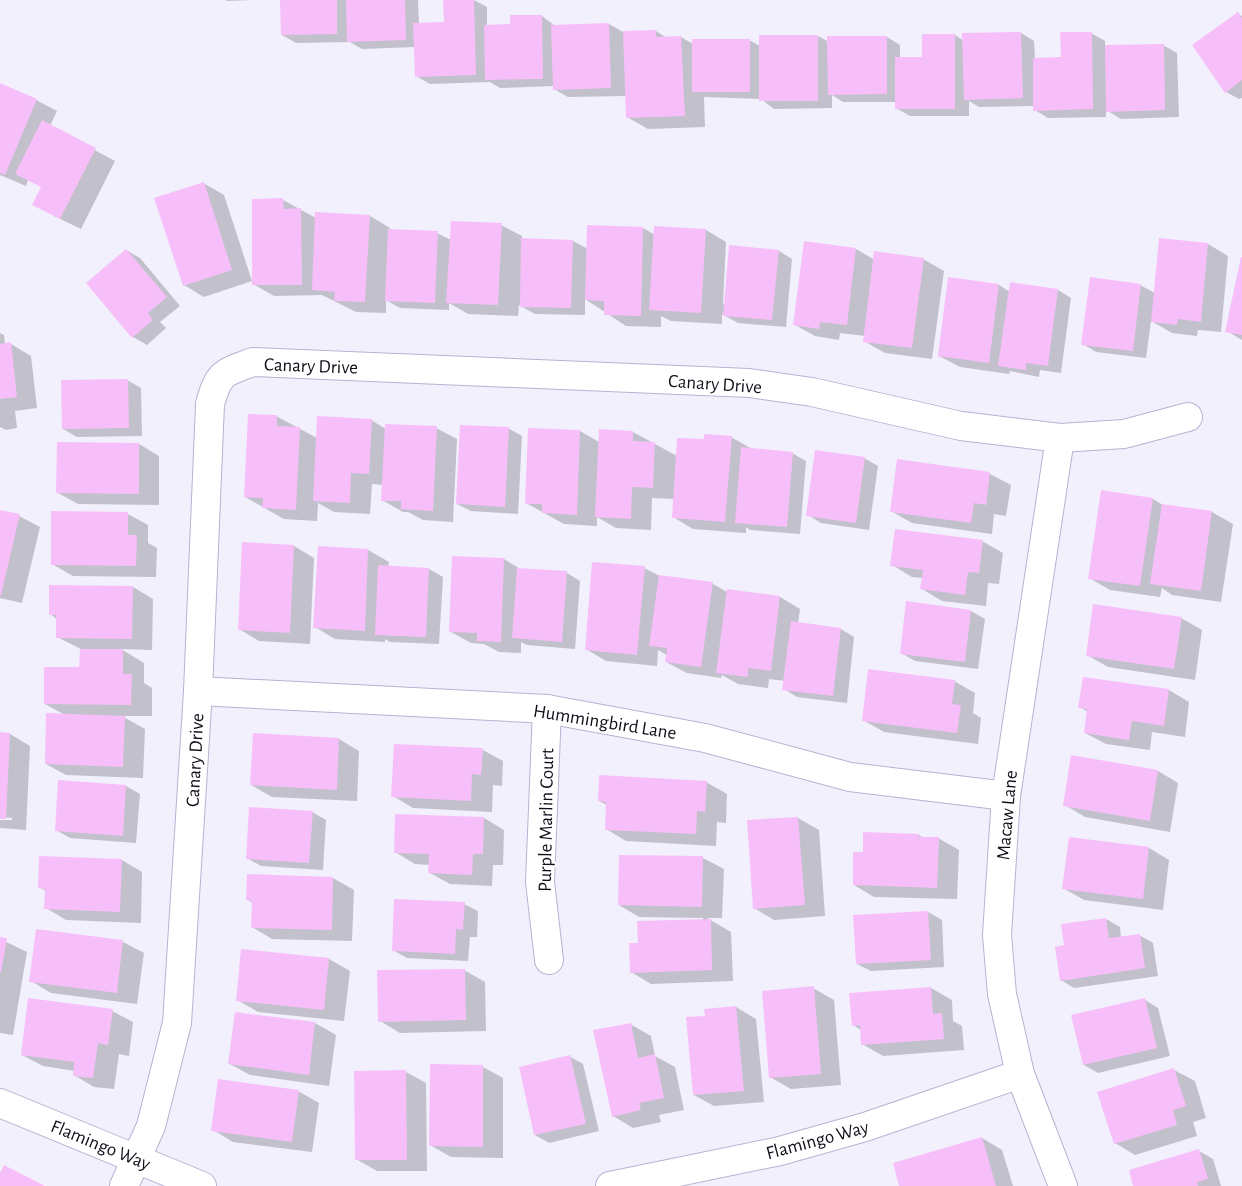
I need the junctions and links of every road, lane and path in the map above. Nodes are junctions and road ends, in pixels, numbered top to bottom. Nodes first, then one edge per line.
1 (1188, 417) dead end
2 (1060, 438) junction
3 (198, 691) junction
4 (547, 709) junction
5 (1006, 796) junction
6 (549, 960) dead end
7 (1020, 1074) junction
8 (0, 1103) edge
9 (137, 1158) junction
10 (124, 1186) edge
11 (202, 1186) edge
12 (610, 1186) edge
13 (1063, 1186) edge

1 - 2 street, Canary Drive
2 - 3 street, Canary Drive
2 - 5 street, Macaw Lane
3 - 4 street, Hummingbird Lane
3 - 9 street, Canary Drive
4 - 5 street, Hummingbird Lane
4 - 6 street, Purple Marlin Court
5 - 7 street, Macaw Lane
7 - 12 street, Flamingo Way
7 - 13 street, Macaw Lane
8 - 9 street, Flamingo Way
9 - 10 street, Canary Drive
9 - 11 street, Flamingo Way

